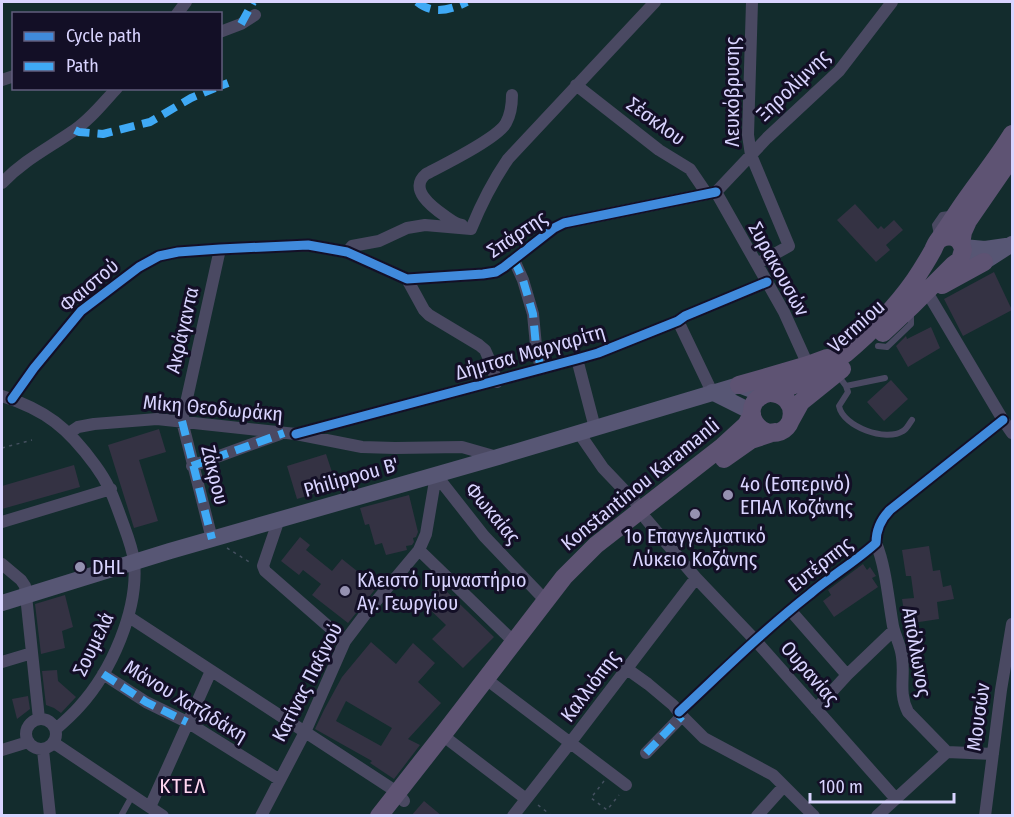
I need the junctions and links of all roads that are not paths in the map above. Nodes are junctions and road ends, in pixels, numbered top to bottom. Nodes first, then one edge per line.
1 (655, 2) edge
2 (752, 2) edge
3 (892, 2) edge
4 (255, 15) dead end
5 (222, 31) edge
6 (576, 85) junction
7 (115, 90) edge
8 (512, 95) dead end
9 (1012, 134) edge
10 (751, 155) junction
11 (1012, 157) edge
12 (2, 183) edge
13 (712, 193) junction
14 (949, 214) dead end
15 (473, 226) junction
16 (938, 243) junction
17 (1012, 245) edge
18 (220, 249) junction
19 (347, 252) junction
20 (959, 254) junction
21 (514, 260) junction
22 (984, 262) junction
23 (757, 264) junction
24 (407, 279) junction
25 (767, 282) junction
26 (927, 292) junction
27 (878, 314) dead end
28 (911, 316) dead end
29 (678, 321) junction
30 (870, 342) junction
31 (577, 359) junction
32 (808, 365) junction
33 (541, 369) junction
34 (885, 378) dead end
35 (841, 380) junction
36 (497, 381) junction
37 (739, 385) junction
38 (712, 392) junction
39 (768, 394) junction
40 (7, 398) edge
41 (752, 413) junction
42 (791, 420) junction
43 (912, 420) dead end
44 (1003, 420) junction
45 (182, 421) junction
46 (587, 430) junction
47 (775, 432) junction
48 (69, 433) junction
49 (1012, 433) edge
50 (290, 434) junction
51 (498, 457) junction
52 (192, 466) junction
53 (436, 475) junction
54 (111, 489) junction
55 (644, 514) junction
56 (279, 519) junction
57 (2, 522) edge
58 (617, 524) dead end
59 (212, 539) junction
60 (599, 539) dead end
61 (876, 543) junction
62 (419, 550) junction
63 (134, 562) junction
64 (2, 564) edge
65 (696, 578) junction
66 (26, 596) junction
67 (546, 601) junction
68 (2, 603) edge
69 (790, 610) junction
70 (129, 617) junction
71 (1012, 624) edge
72 (894, 630) junction
73 (345, 641) junction
74 (756, 641) junction
75 (514, 642) junction
76 (32, 653) junction
77 (2, 662) edge
78 (627, 669) junction
79 (211, 671) junction
80 (103, 674) junction
81 (847, 675) junction
82 (489, 682) junction
83 (816, 709) junction
84 (681, 714) junction
85 (39, 719) junction
86 (187, 722) junction
87 (56, 729) junction
88 (305, 732) junction
89 (450, 741) junction
90 (28, 742) junction
91 (570, 743) junction
92 (49, 746) junction
93 (2, 750) edge
94 (947, 752) junction
95 (646, 753) dead end
96 (993, 754) junction
97 (280, 780) junction
98 (626, 785) road end
99 (784, 786) junction
100 (133, 796) junction
101 (400, 796) junction
102 (527, 798) junction
103 (896, 799) junction
104 (150, 807) junction
105 (51, 816) edge
106 (121, 816) edge
107 (163, 816) edge
108 (261, 816) edge
109 (379, 816) edge
110 (392, 816) edge
111 (513, 816) edge
112 (757, 816) edge
113 (814, 816) edge
114 (877, 816) edge
115 (985, 816) edge

1 - 6 street
2 - 10 street, Λευκόβρυσης
3 - 10 street, Ξηρολίμνης
4 - 5 street
6 - 13 street, Σέσκλου
6 - 15 street
7 - 12 street
8 - 15 street
9 - 16 main road, Vermiou
10 - 13 street, Ξηρολίμνης
10 - 23 street, Λευκόβρυσης
11 - 20 main road, Vermiou
13 - 21 street, Σπάρτης
13 - 23 street, Συρακουσών
14 - 16 lane
15 - 19 street
16 - 20 main road
16 - 20 main road
16 - 30 main road, Vermiou
17 - 20 main road
17 - 22 main road
18 - 19 street, Φαιστού
18 - 40 street, Φαιστού
18 - 45 street, Ακράγαντα
19 - 24 street, Φαιστού
20 - 22 main road
20 - 26 main road, Vermiou
21 - 24 street, Σπάρτης
21 - 33 street
22 - 26 main road
23 - 25 street, Συρακουσών
24 - 36 street
25 - 29 street, Δήμτσα Μαργαρίτη
25 - 32 street, Συρακουσών
26 - 35 main road, Vermiou
26 - 44 street
27 - 30 lane
28 - 30 lane
29 - 31 street, Δήμτσα Μαργαρίτη
29 - 38 street
30 - 32 main road
30 - 39 main road, Vermiou
31 - 33 street, Δήμτσα Μαργαρίτη
31 - 46 street, Ουρανίας
32 - 37 main road
33 - 36 street, Δήμτσα Μαργαρίτη
34 - 35 lane
35 - 42 main road, Vermiou
35 - 43 lane
36 - 50 street, Δήμτσα Μαργαρίτη
37 - 38 main road, Philippou B'
37 - 39 main road
38 - 41 main road
38 - 46 main road, Philippou B'
39 - 41 main road
39 - 42 main road
40 - 48 street, Σουμελά
41 - 47 main road
41 - 55 main road, Konstantinou Karamanli
42 - 47 main road
44 - 49 street
44 - 61 street, Ευτέρπης
45 - 48 street, Μίκη Θεοδωράκη
45 - 50 street, Μίκη Θεοδωράκη
45 - 52 street, Ζάκρου
46 - 51 main road, Philippou B'
46 - 55 street, Ουρανίας
47 - 55 main road, Konstantinou Karamanli
48 - 54 street, Σουμελά
50 - 51 street, Μίκη Θεοδωράκη
50 - 52 street, Δήμτσα Μαργαρίτη
51 - 53 main road, Philippou B'
52 - 59 street, Ζάκρου
53 - 56 main road, Philippou B'
53 - 62 street, Κατίνας Παξινού
53 - 67 street, Φωκαίας
54 - 57 street
54 - 63 street, Σουμελά
55 - 65 street, Ουρανίας
55 - 67 main road, Konstantinou Karamanli
55 - 82 main road, Konstantinou Karamanli
56 - 59 main road, Philippou B'
56 - 73 street
58 - 60 lane
59 - 63 main road, Philippou B'
61 - 69 street, Ευτέρπης
61 - 72 street, Απόλλωνος
62 - 73 street, Κατίνας Παξινού
62 - 75 street
63 - 66 main road, Philippou B'
63 - 70 street, Σουμελά
64 - 66 street
65 - 74 street, Ουρανίας
65 - 78 street, Καλλιόπης
66 - 68 main road, Philippou B'
66 - 76 street
67 - 75 main road, Konstantinou Karamanli
69 - 74 street, Ευτέρπης
69 - 81 street
70 - 79 street
70 - 80 street, Σουμελά
71 - 96 street, Μουσών
72 - 81 street
72 - 94 street, Απόλλωνος
73 - 88 street, Κατίνας Παξινού
74 - 83 street, Ουρανίας
74 - 84 street, Ευτέρπης
75 - 82 main road, Konstantinou Karamanli
76 - 77 street
76 - 85 street
78 - 84 street
78 - 91 street, Καλλιόπης
79 - 86 street
79 - 88 street
80 - 86 street, Μάνου Χατζιδάκη
80 - 87 street, Σουμελά
81 - 83 street
82 - 89 main road, Konstantinou Karamanli
82 - 91 street
82 - 101 main road, Konstantinou Karamanli
83 - 103 street, Ουρανίας
84 - 95 street, Ευτέρπης
84 - 99 street
85 - 87 street
85 - 90 street
86 - 97 street, Μάνου Χατζιδάκη
86 - 104 street
87 - 92 street
88 - 97 street, Κατίνας Παξινού
88 - 101 street
89 - 101 main road, Konstantinou Karamanli
89 - 102 street
90 - 92 street
90 - 93 street
91 - 98 street
91 - 102 street, Καλλιόπης
92 - 100 street
92 - 105 street
94 - 96 street
94 - 103 street
96 - 115 street, Μουσών
97 - 108 street, Κατίνας Παξινού
99 - 112 street
99 - 113 street
100 - 104 street
100 - 106 lane
101 - 109 main road, Konstantinou Karamanli
101 - 110 main road, Konstantinou Karamanli
102 - 111 street, Καλλιόπης
103 - 114 street
104 - 107 street

